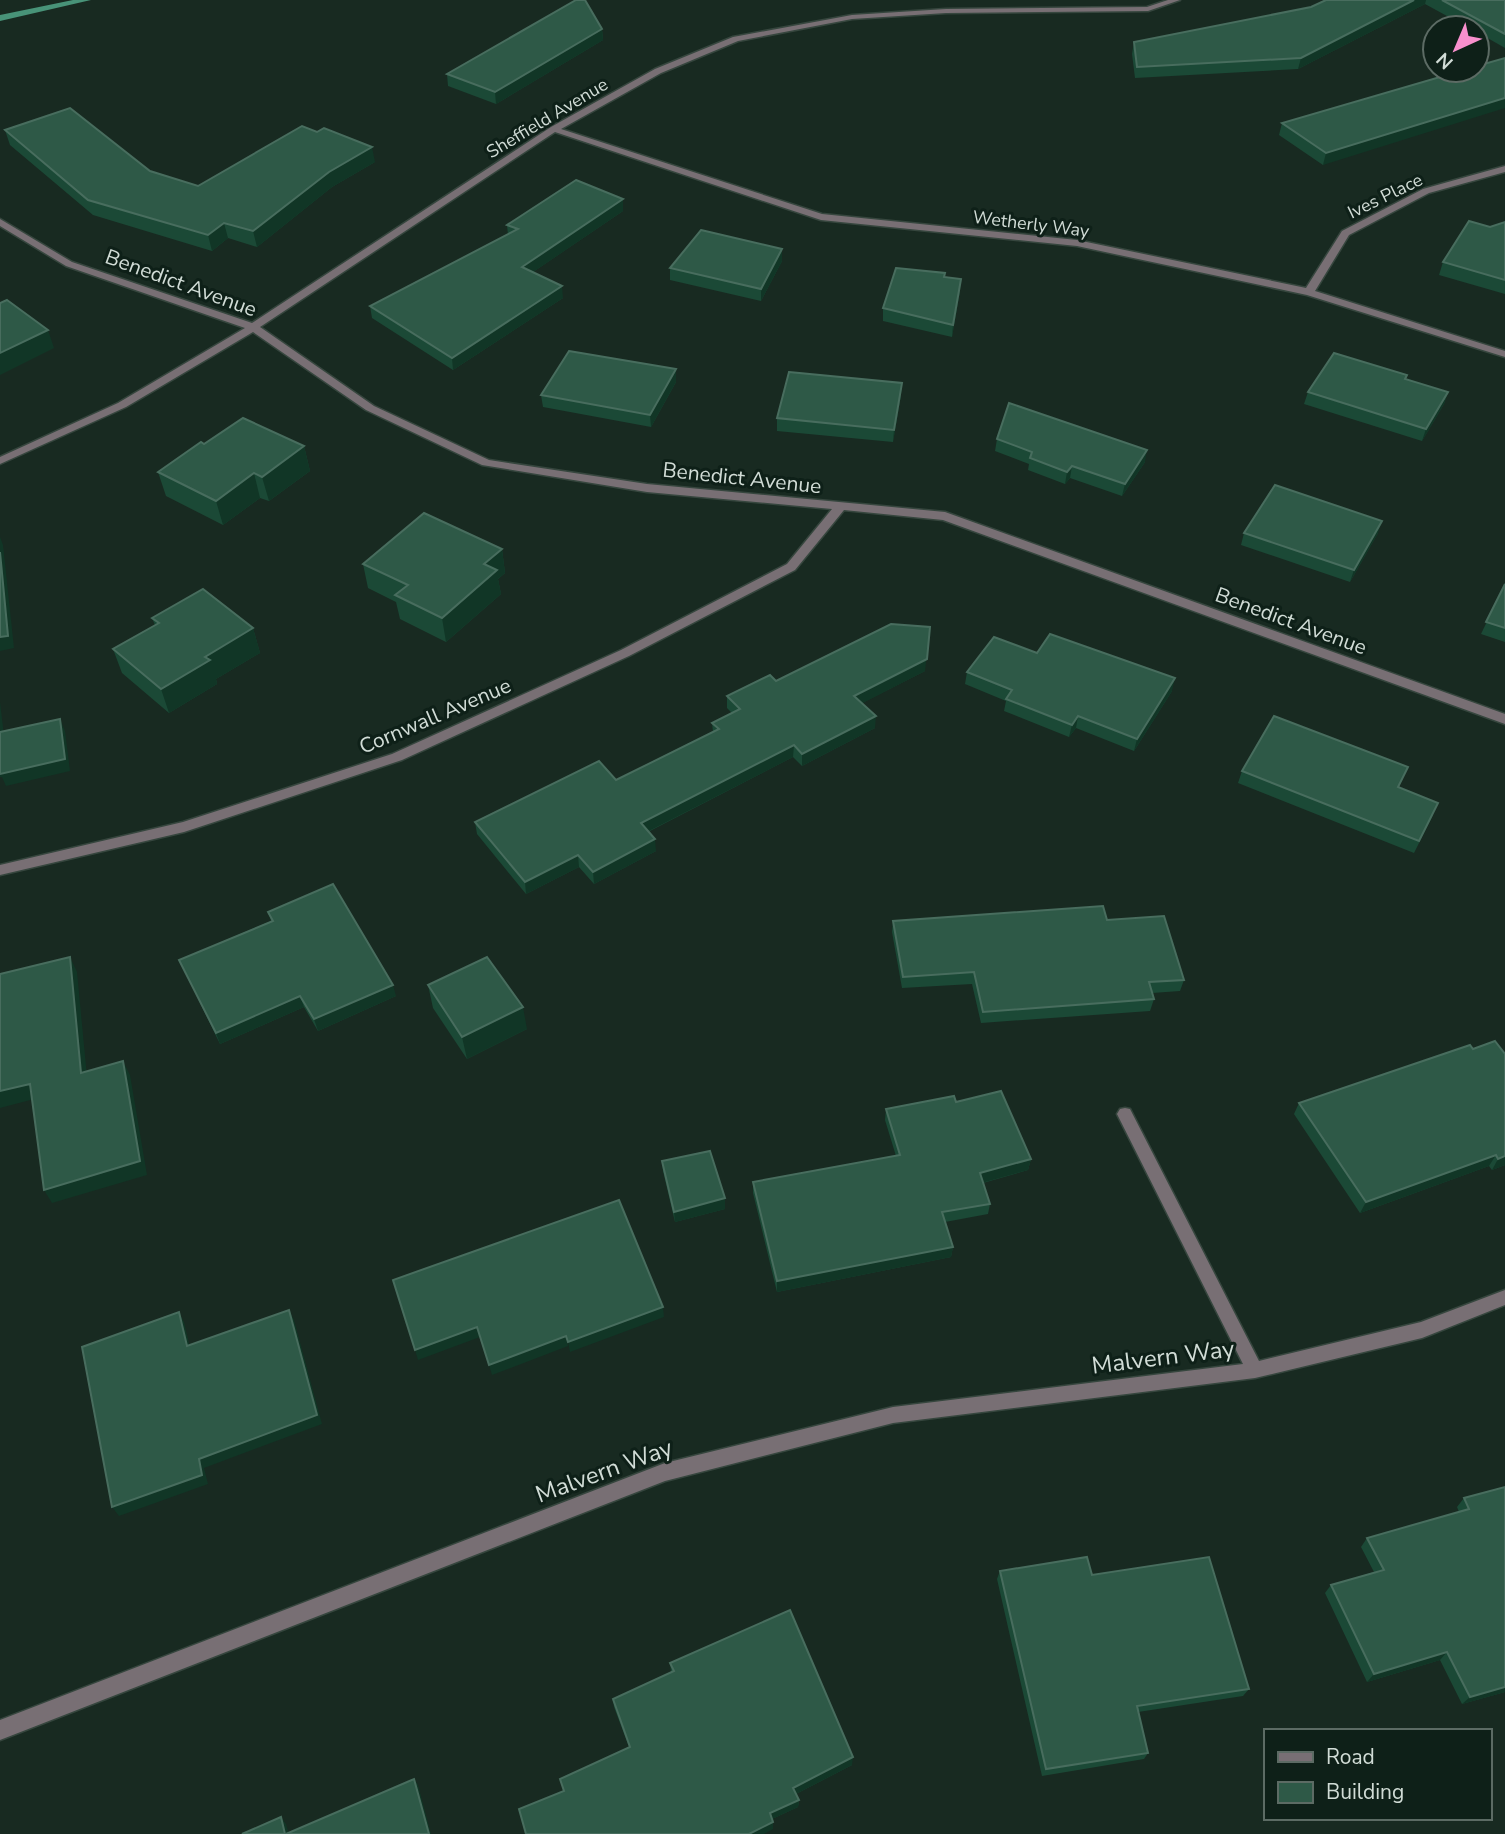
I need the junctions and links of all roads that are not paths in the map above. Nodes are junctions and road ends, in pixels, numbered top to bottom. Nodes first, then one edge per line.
1 (1176, 0) edge
2 (554, 129) junction
3 (1505, 169) edge
4 (0, 222) edge
5 (1308, 292) junction
6 (253, 327) junction
7 (1505, 354) edge
8 (0, 461) edge
9 (841, 507) junction
10 (1505, 719) edge
11 (0, 870) edge
12 (1125, 1114) dead end
13 (1505, 1297) edge
14 (1255, 1370) junction
15 (0, 1730) edge

1 - 2 street, Sheffield Avenue
2 - 5 street, Wetherly Way
2 - 6 street, Sheffield Avenue
3 - 5 street, Ives Place
4 - 6 street, Benedict Avenue
5 - 7 street, Wetherly Way
6 - 8 street, Sheffield Avenue
6 - 9 street, Benedict Avenue
9 - 10 street, Benedict Avenue
9 - 11 street, Cornwall Avenue
12 - 14 street, Malvern Way
13 - 14 street, Malvern Way
14 - 15 street, Malvern Way

